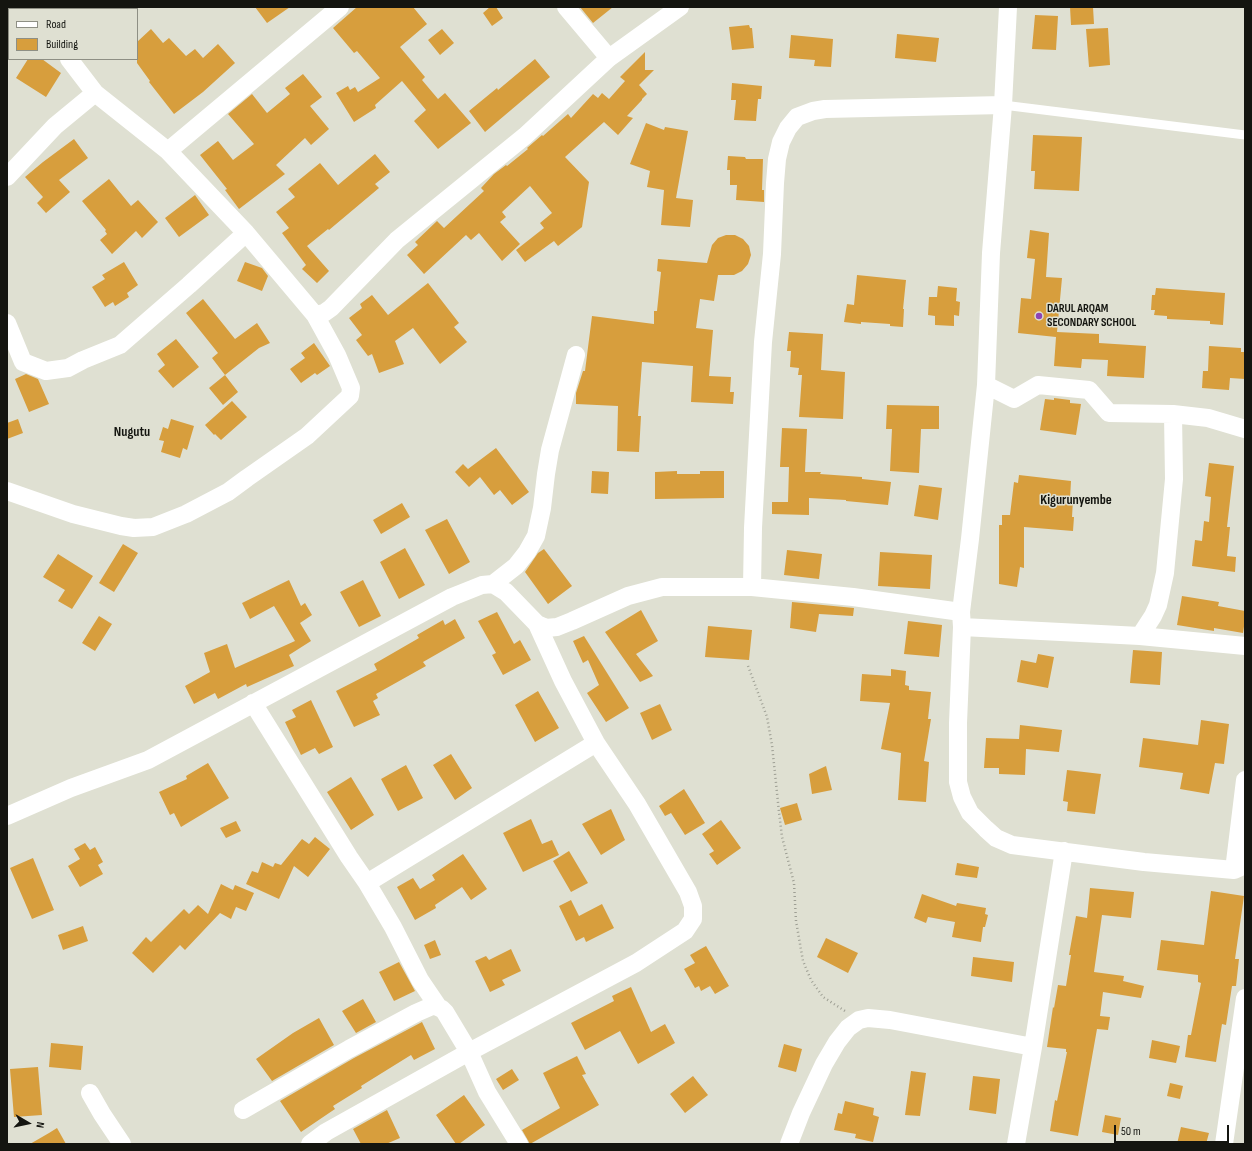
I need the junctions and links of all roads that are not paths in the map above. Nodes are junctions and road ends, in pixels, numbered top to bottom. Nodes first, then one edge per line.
1 (340, 7) edge
2 (566, 7) edge
3 (680, 7) edge
4 (1008, 7) edge
5 (609, 58) junction
6 (70, 60) edge
7 (95, 93) junction
8 (1003, 106) junction
9 (1245, 135) edge
10 (168, 151) junction
11 (7, 177) edge
12 (246, 233) junction
13 (315, 315) junction
14 (7, 323) edge
15 (576, 355) dead end
16 (986, 385) junction
17 (1173, 414) junction
18 (1245, 429) edge
19 (7, 491) edge
20 (493, 584) junction
21 (752, 587) junction
22 (962, 620) junction
23 (537, 624) junction
24 (1140, 636) junction
25 (1245, 646) edge
26 (253, 703) junction
27 (596, 743) junction
28 (1245, 780) edge
29 (7, 816) edge
30 (1064, 852) junction
31 (1240, 868) edge
32 (367, 883) junction
33 (1245, 998) edge
34 (439, 1008) junction
35 (1033, 1047) junction
36 (469, 1052) junction
37 (1240, 1068) edge
38 (90, 1093) dead end
39 (243, 1110) dead end
40 (122, 1144) edge
41 (310, 1144) edge
42 (519, 1144) edge
43 (789, 1144) edge
44 (1016, 1144) edge
45 (1224, 1144) edge

1 - 10 street
2 - 5 street
3 - 5 street
4 - 8 street
5 - 13 street
6 - 7 street
7 - 10 street
7 - 11 street
8 - 9 lane
8 - 16 street
8 - 21 street
10 - 12 street
12 - 13 street
12 - 14 street
13 - 19 street
15 - 20 street
16 - 17 street
16 - 22 street
17 - 18 street
17 - 24 street
20 - 23 street
20 - 26 street
21 - 22 street
21 - 23 street
22 - 24 street
22 - 30 street
23 - 27 street
24 - 25 street
26 - 29 street
26 - 32 street
27 - 32 street
27 - 36 street
28 - 31 street
30 - 31 street
30 - 35 street
32 - 34 street
33 - 37 street
34 - 36 street
34 - 39 street
35 - 43 street
35 - 44 street
36 - 41 street
36 - 42 street
37 - 45 street
38 - 40 street

